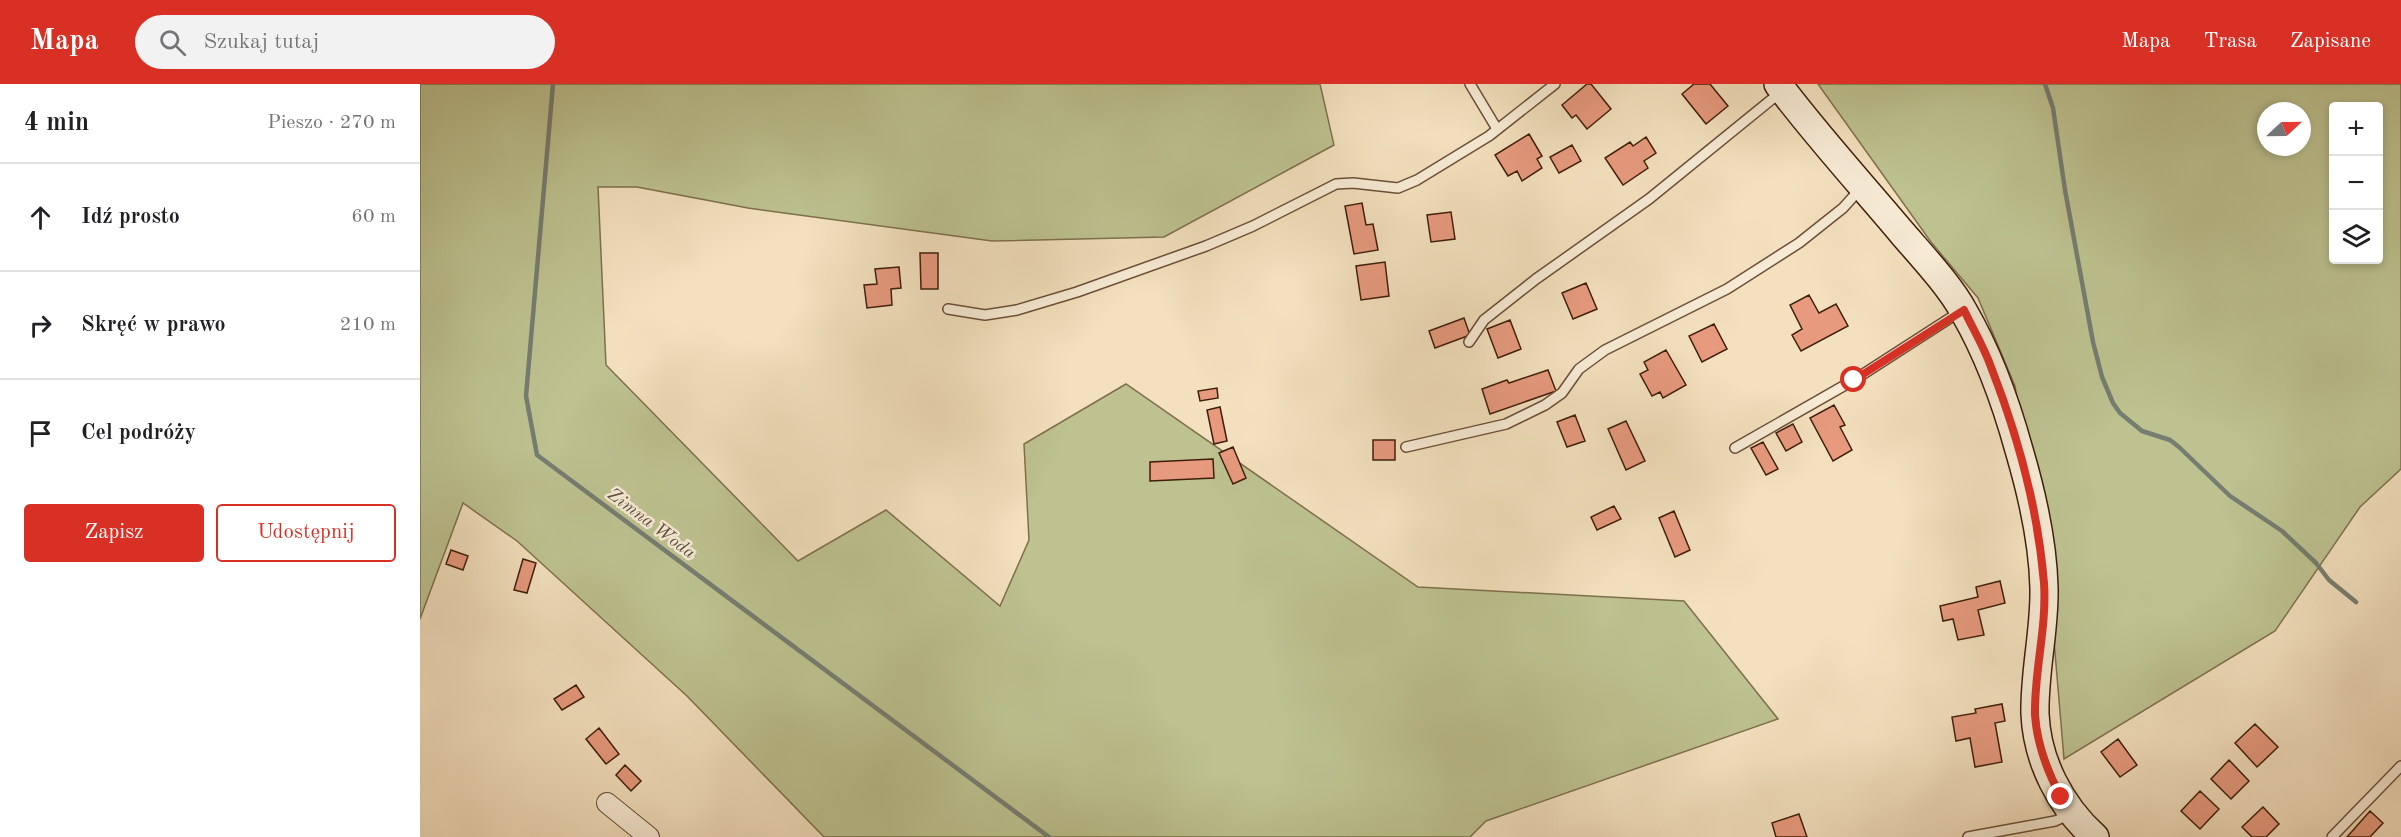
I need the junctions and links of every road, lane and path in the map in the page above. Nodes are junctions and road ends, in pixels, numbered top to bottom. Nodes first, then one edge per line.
1 (1470, 84) edge
2 (1555, 84) edge
3 (1781, 87) edge
4 (1497, 129) junction
5 (1862, 186) junction
6 (948, 309) dead end
7 (1964, 310) junction
8 (1469, 342) dead end
9 (1406, 447) dead end
10 (1735, 448) dead end
11 (2401, 766) edge
12 (607, 803) dead end
13 (2073, 813) junction
14 (649, 837) edge
15 (1968, 837) edge
16 (2095, 837) edge
17 (2332, 837) edge

1 - 4 lane
2 - 4 lane
3 - 5 street
3 - 8 lane
4 - 6 lane
5 - 7 street
5 - 9 lane
7 - 10 lane
7 - 13 street
11 - 17 lane
12 - 14 street
13 - 15 lane
13 - 16 street

